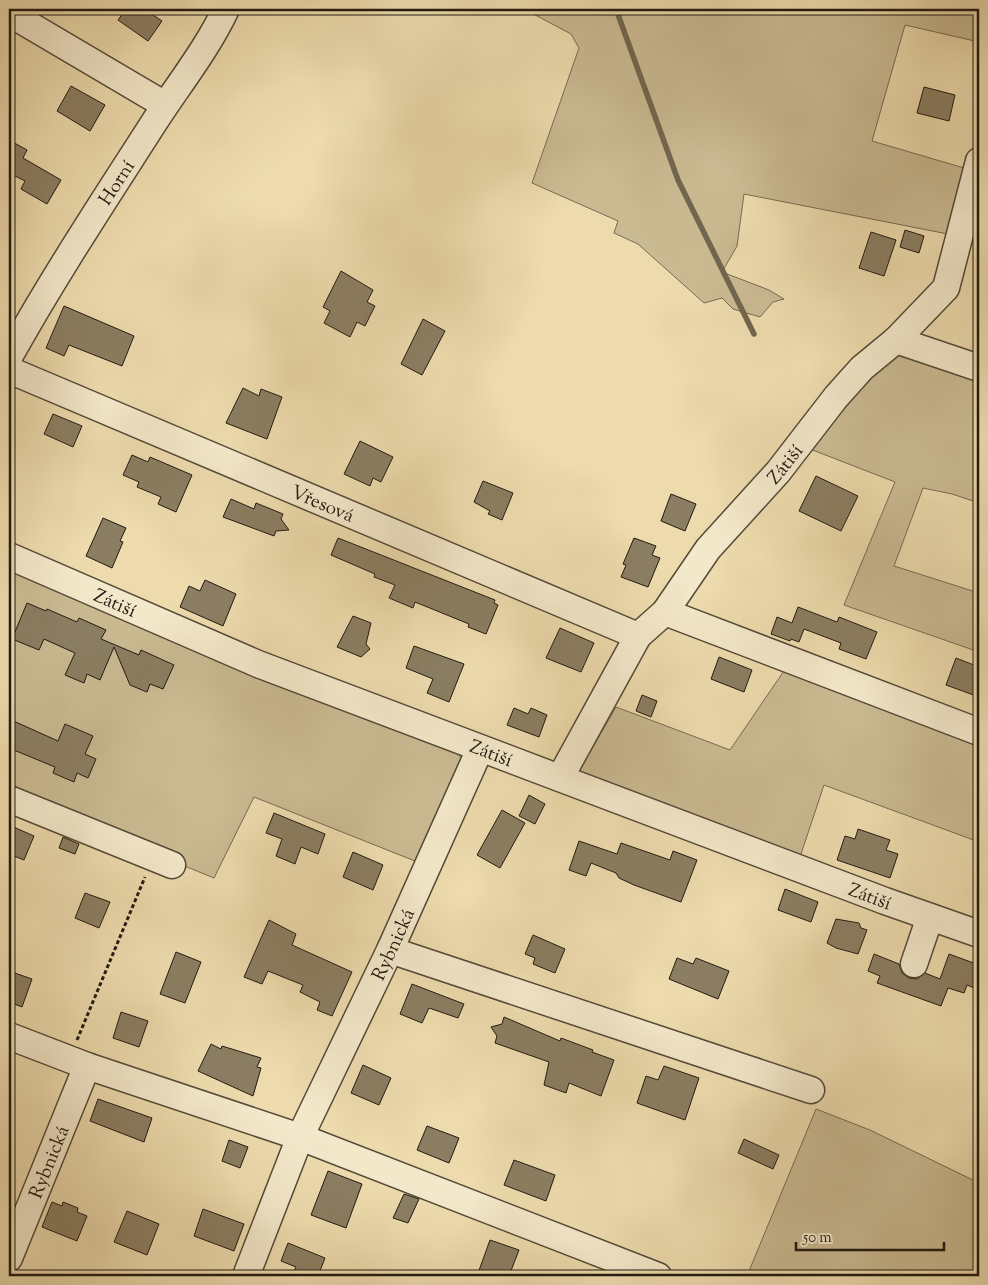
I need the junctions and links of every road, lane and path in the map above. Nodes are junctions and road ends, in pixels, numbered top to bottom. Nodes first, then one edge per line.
1 (226, 9) edge
2 (9, 13) edge
3 (165, 105) junction
4 (979, 161) edge
5 (896, 340) junction
6 (9, 357) edge
7 (979, 368) edge
8 (9, 370) edge
9 (9, 556) edge
10 (665, 612) junction
11 (638, 636) junction
12 (979, 732) edge
13 (480, 749) junction
14 (560, 778) junction
15 (9, 799) edge
16 (163, 862) joint
17 (930, 917) junction
18 (979, 934) edge
19 (390, 950) junction
20 (914, 964) dead end
21 (9, 1036) edge
22 (78, 1062) junction
23 (811, 1090) dead end
24 (300, 1137) junction
25 (9, 1258) edge
26 (246, 1276) edge
27 (658, 1276) edge

1 - 3 street, Horní
2 - 3 street
3 - 6 street, Horní
4 - 5 street, Zátiší
5 - 7 street
5 - 10 street, Zátiší
8 - 11 street, Vřesová
9 - 13 street, Zátiší
10 - 11 street, Zátiší
10 - 12 street
11 - 14 street, Zátiší
13 - 14 street, Zátiší
13 - 19 street, Rybnická
14 - 17 street, Zátiší
15 - 16 street
16 - 22 path
17 - 18 street, Zátiší
17 - 20 street
19 - 23 street
19 - 24 street, Rybnická
21 - 22 street
22 - 24 street
22 - 25 street, Rybnická
24 - 26 street, Rybnická
24 - 27 street

